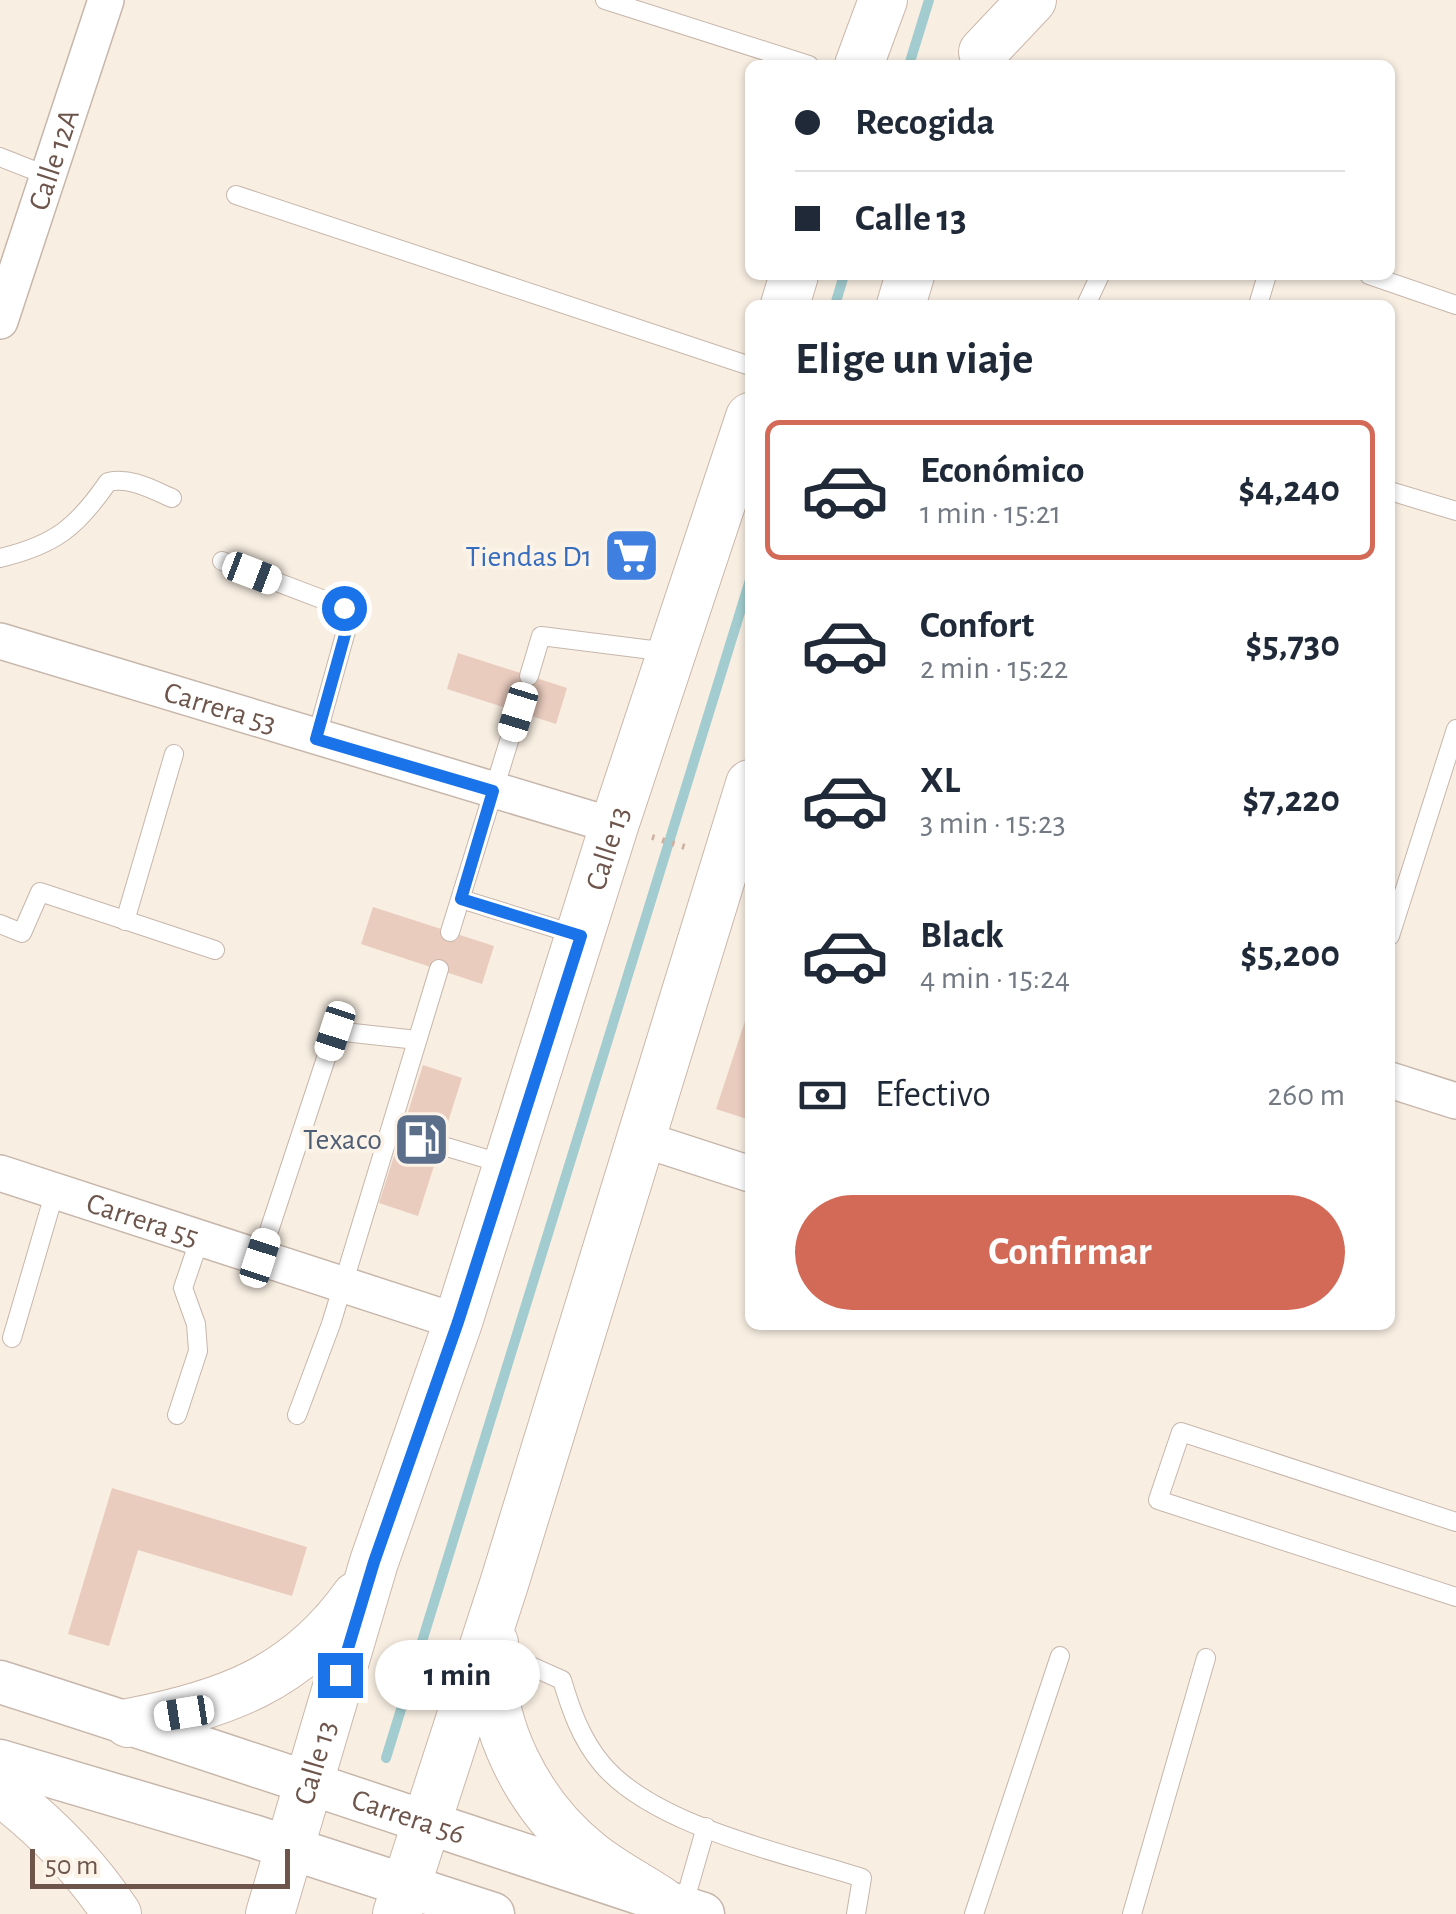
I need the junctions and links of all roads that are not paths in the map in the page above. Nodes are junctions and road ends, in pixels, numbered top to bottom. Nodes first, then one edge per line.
1 (106, 0) edge
2 (605, 0) edge
3 (883, 0) edge
4 (999, 0) edge
5 (1032, 0) edge
6 (981, 59) edge
7 (793, 60) edge
8 (861, 60) edge
9 (0, 157) edge
10 (48, 176) junction
11 (236, 195) dead end
12 (1383, 280) edge
13 (1456, 306) edge
14 (0, 321) edge
15 (745, 364) edge
16 (745, 432) edge
17 (1395, 493) edge
18 (172, 498) dead end
19 (1456, 511) edge
20 (0, 558) edge
21 (222, 561) dead end
22 (0, 641) edge
23 (672, 652) junction
24 (528, 676) dead end
25 (518, 712) dead end
26 (1456, 730) edge
27 (316, 739) junction
28 (174, 754) dead end
29 (493, 791) junction
30 (745, 798) edge
31 (625, 830) junction
32 (723, 860) edge
33 (461, 899) junction
34 (125, 920) junction
35 (1395, 920) edge
36 (0, 924) edge
37 (450, 932) dead end
38 (581, 936) junction
39 (216, 950) dead end
40 (438, 969) dead end
41 (417, 1040) junction
42 (1395, 1082) edge
43 (1456, 1101) edge
44 (639, 1138) junction
45 (440, 1145) dead end
46 (508, 1165) junction
47 (745, 1172) edge
48 (0, 1174) edge
49 (55, 1191) junction
50 (200, 1238) junction
51 (260, 1258) junction
52 (342, 1284) junction
53 (458, 1322) junction
54 (12, 1338) dead end
55 (297, 1414) dead end
56 (177, 1415) dead end
57 (1456, 1522) edge
58 (374, 1562) junction
59 (504, 1584) junction
60 (1456, 1597) edge
61 (493, 1649) junction
62 (1060, 1656) dead end
63 (1206, 1658) dead end
64 (0, 1682) edge
65 (128, 1723) junction
66 (0, 1761) edge
67 (309, 1782) junction
68 (0, 1791) edge
69 (425, 1824) junction
70 (706, 1827) junction
71 (289, 1848) junction
72 (402, 1900) edge
73 (682, 1907) edge
74 (116, 1914) edge
75 (270, 1914) edge
76 (493, 1914) edge
77 (856, 1914) edge
78 (974, 1914) edge
79 (1132, 1914) edge

1 - 10 street, Calle 12A
2 - 7 lane
3 - 8 main road
4 - 6 main road
5 - 6 main road
9 - 10 lane
10 - 14 street, Calle 12A
11 - 15 lane
12 - 13 lane
16 - 23 main road, Calle 13
17 - 19 lane
18 - 20 lane
21 - 27 lane
22 - 27 street, Carrera 53
23 - 24 lane
23 - 31 main road, Calle 13
25 - 29 lane
26 - 35 lane
27 - 29 street, Carrera 53
28 - 34 lane
29 - 31 street, Carrera 53
29 - 33 lane
30 - 32 main road
31 - 38 main road, Calle 13
32 - 44 main road
33 - 37 lane
33 - 38 lane
34 - 36 lane
34 - 39 lane
38 - 46 main road, Calle 13
40 - 41 lane
41 - 51 lane
41 - 52 lane
42 - 43 street
44 - 47 street
44 - 59 main road
45 - 46 lane
46 - 53 main road, Calle 13
48 - 49 street, Carrera 55
49 - 50 street, Carrera 55
49 - 54 lane
50 - 51 street, Carrera 55
50 - 56 lane
51 - 52 street, Carrera 55
52 - 53 street, Carrera 55
52 - 55 lane
53 - 58 main road, Calle 13
57 - 60 lane
58 - 65 main road
58 - 67 main road, Calle 13
59 - 61 main road
59 - 69 main road
61 - 70 lane
61 - 73 main road
62 - 78 lane
63 - 79 lane
64 - 65 street, Carrera 56
65 - 67 street, Carrera 56
66 - 71 street
67 - 69 street, Carrera 56
67 - 71 main road, Calle 13
68 - 74 main road
69 - 72 main road
69 - 73 street, Carrera 56
70 - 73 lane
70 - 77 lane
71 - 72 street
71 - 75 main road, Calle 13
72 - 76 street

